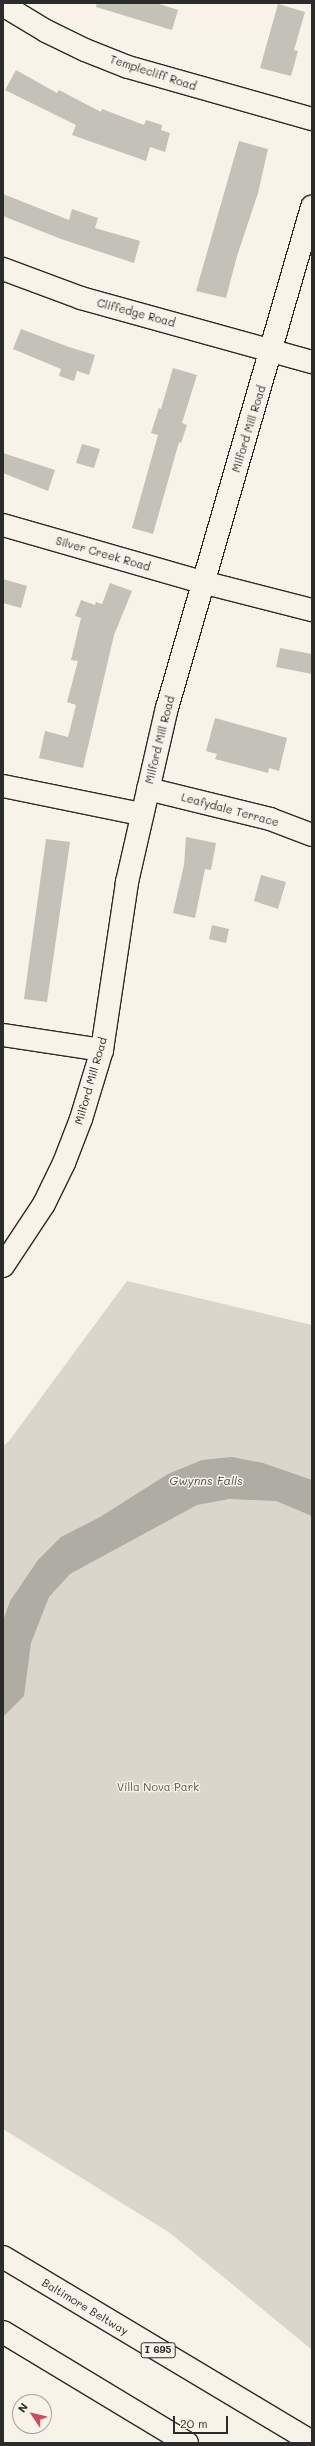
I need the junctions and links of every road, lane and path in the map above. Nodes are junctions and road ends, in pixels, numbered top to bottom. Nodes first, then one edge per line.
1 (3, 5) edge
2 (312, 119) edge
3 (312, 207) edge
4 (3, 268) edge
5 (272, 350) junction
6 (312, 362) edge
7 (3, 525) edge
8 (202, 582) junction
9 (312, 610) edge
10 (3, 786) edge
11 (148, 789) junction
12 (141, 814) junction
13 (312, 835) edge
14 (3, 1035) edge
15 (102, 1050) junction
16 (3, 1266) edge
17 (3, 2257) edge
18 (3, 2332) edge
19 (312, 2442) edge
20 (187, 2443) edge

1 - 2 main road, Templecliff Road
3 - 5 main road, Milford Mill Road
4 - 5 main road, Cliffedge Road
5 - 6 main road, Cliffedge Road
5 - 8 main road, Milford Mill Road
7 - 8 main road, Silver Creek Road
8 - 9 main road, Silver Creek Road
8 - 11 main road, Milford Mill Road
10 - 12 main road
11 - 12 main road, Milford Mill Road
11 - 13 main road, Leafydale Terrace
12 - 15 main road, Milford Mill Road
14 - 15 main road
15 - 16 main road, Milford Mill Road
17 - 19 main road, Baltimore Beltway / I 695
18 - 20 main road

